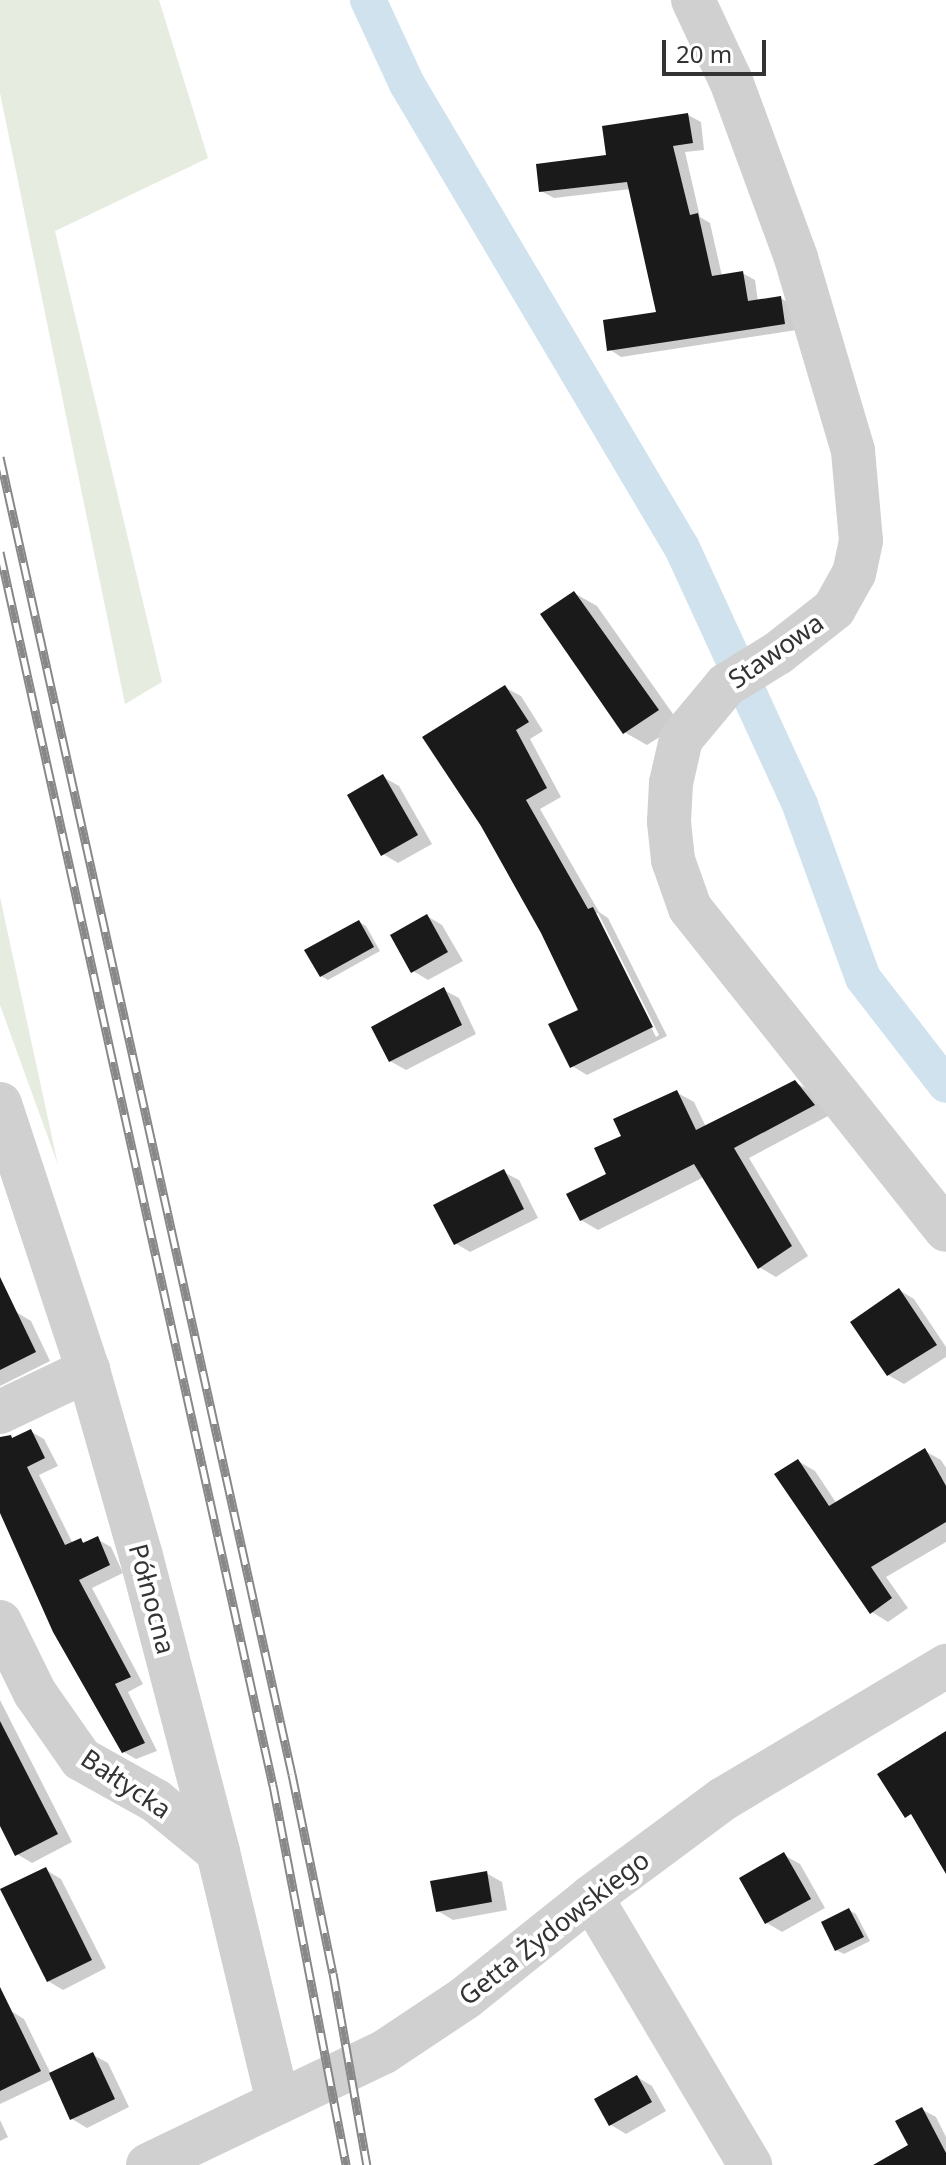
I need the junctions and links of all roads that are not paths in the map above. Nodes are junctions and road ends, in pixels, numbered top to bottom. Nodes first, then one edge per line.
1 (693, 0) edge
2 (0, 1104) edge
3 (946, 1230) edge
4 (88, 1370) junction
5 (0, 1412) edge
6 (0, 1622) edge
7 (946, 1666) edge
8 (218, 1852) junction
9 (591, 1897) junction
10 (278, 2102) junction
11 (148, 2165) edge
12 (750, 2165) edge

1 - 3 street, Stawowa
2 - 4 street, Północna
4 - 5 street
4 - 8 street, Północna
6 - 8 street, Bałtycka
7 - 9 street, Getta Żydowskiego
8 - 10 street, Północna
9 - 10 street, Getta Żydowskiego
9 - 12 street
10 - 11 street, Getta Żydowskiego

